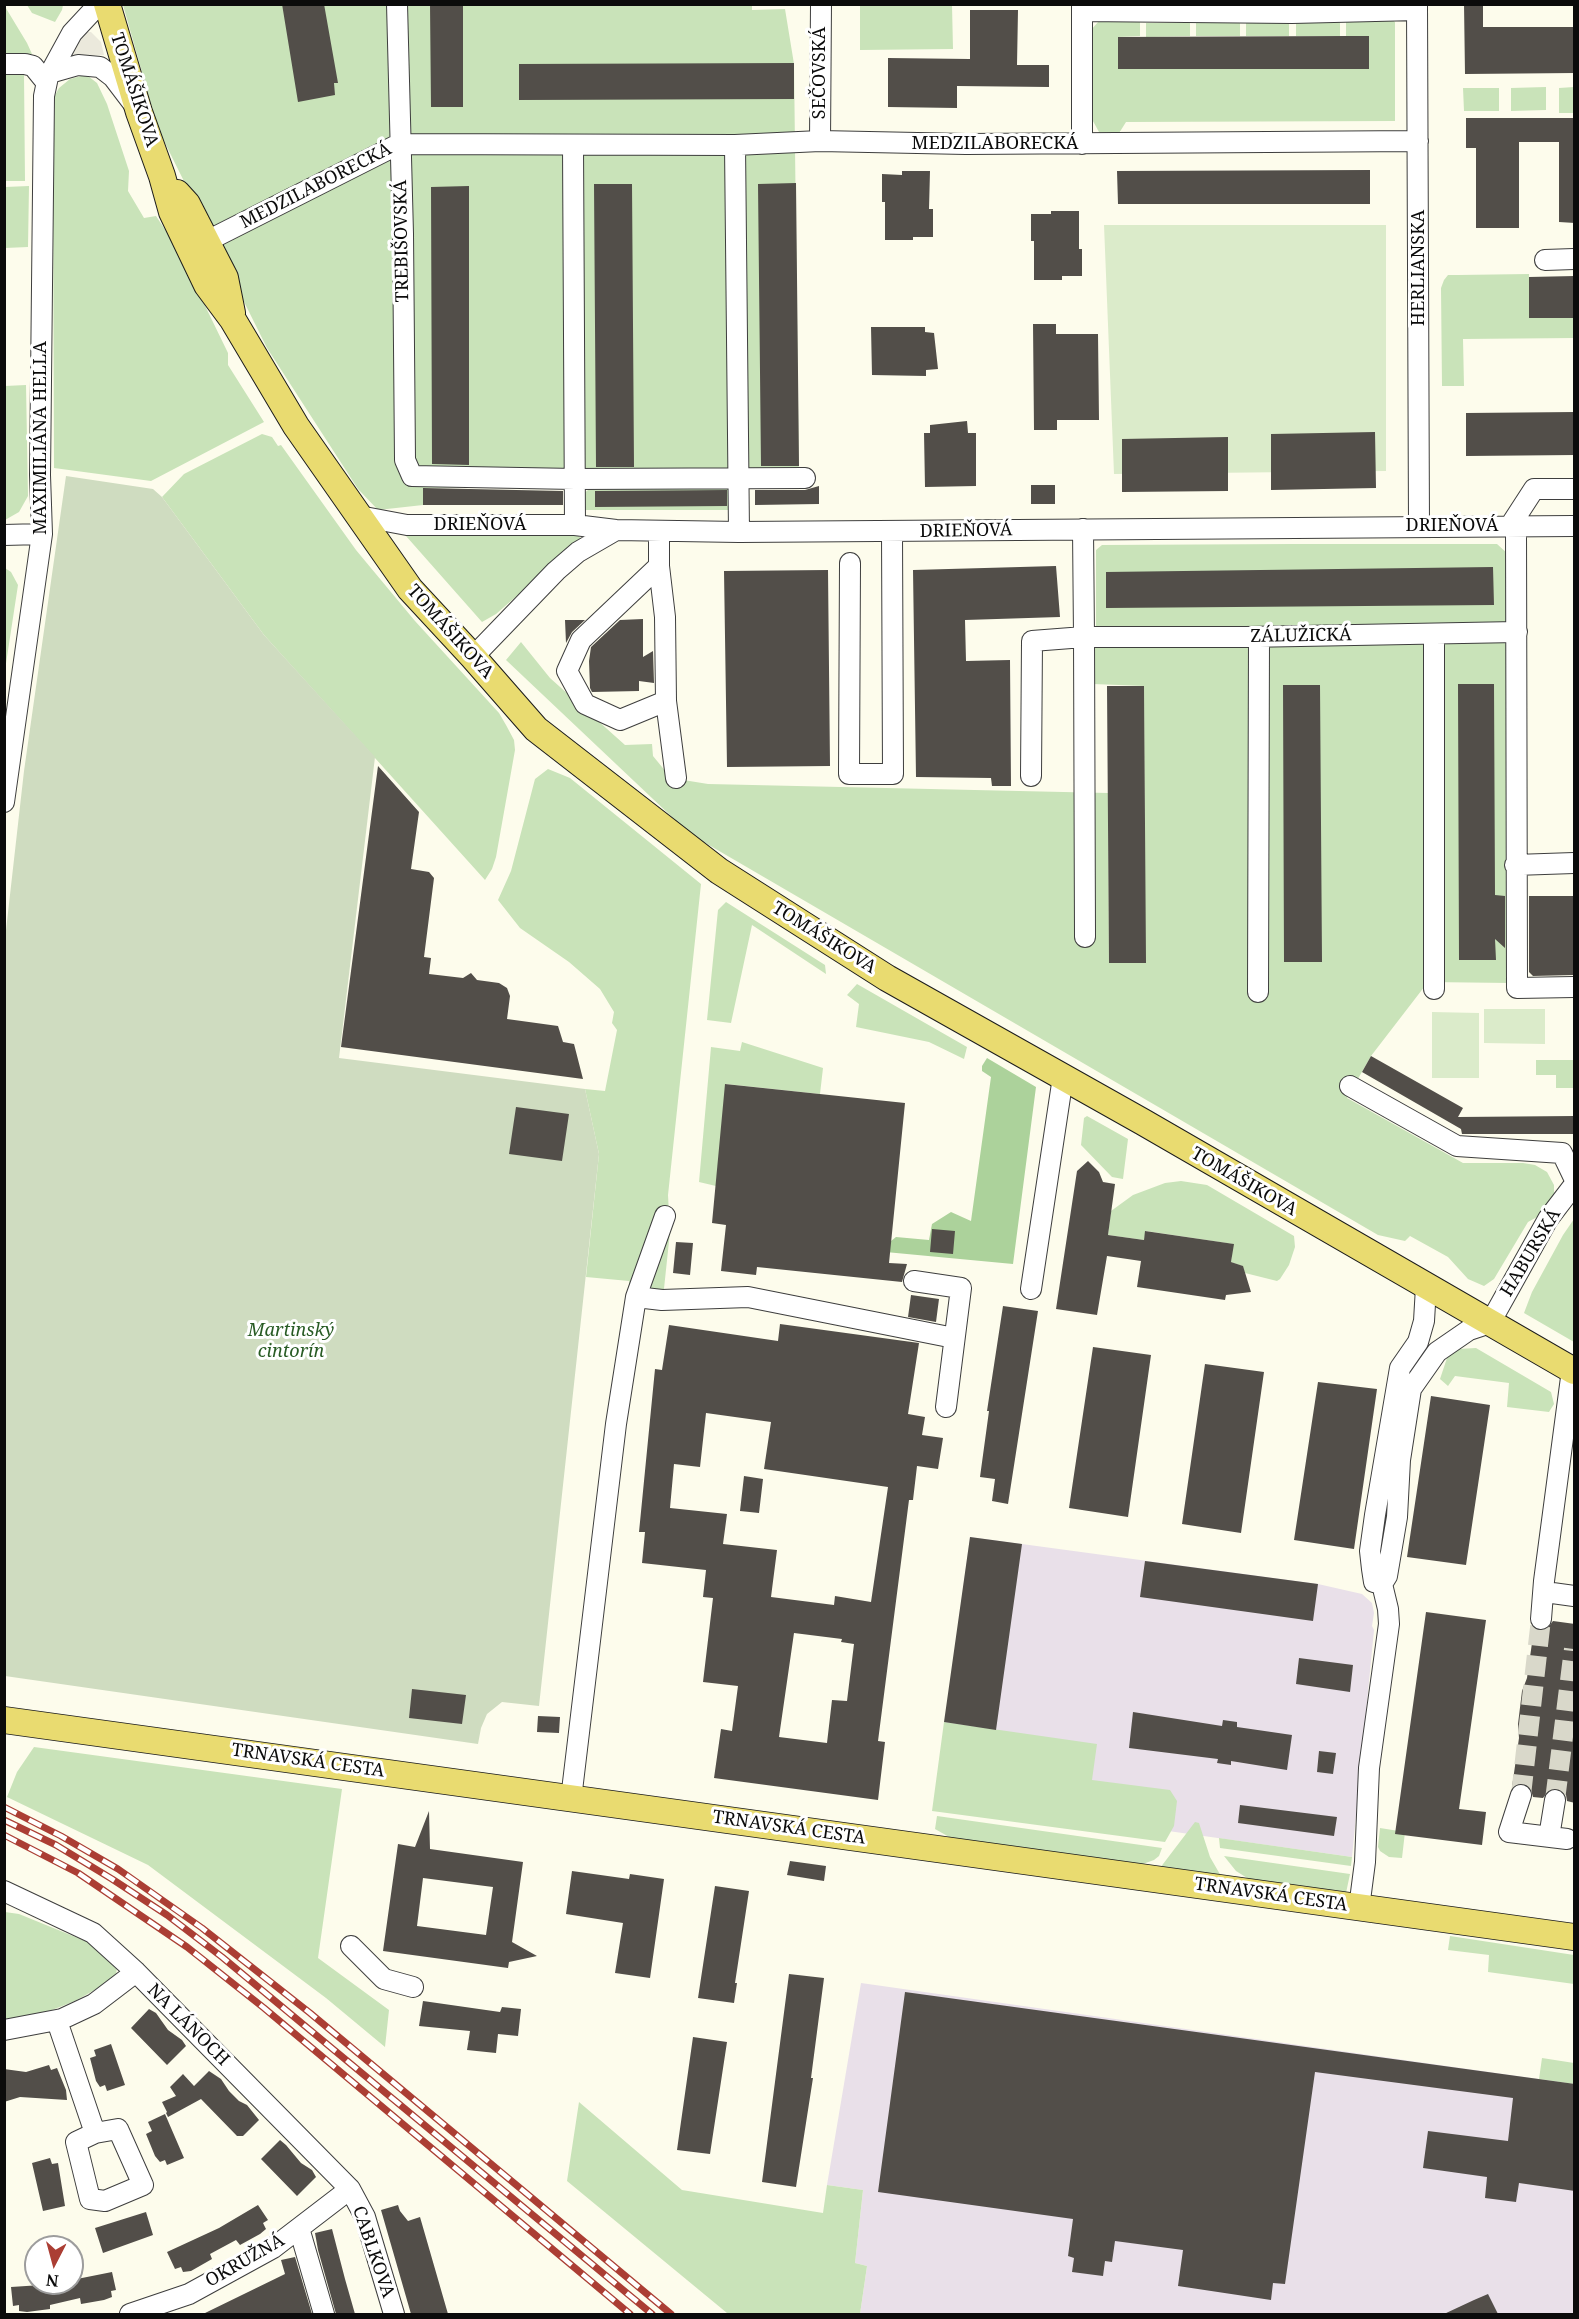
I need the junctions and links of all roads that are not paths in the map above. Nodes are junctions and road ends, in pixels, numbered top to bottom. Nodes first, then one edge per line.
1 (99, 4) edge
2 (107, 4) edge
3 (397, 4) edge
4 (821, 4) edge
5 (1417, 7) edge
6 (1082, 8) edge
7 (4, 64) edge
8 (48, 77) junction
9 (139, 112) junction
10 (820, 141) junction
11 (1418, 141) junction
12 (399, 144) junction
13 (1082, 144) junction
14 (573, 145) junction
15 (735, 145) junction
16 (162, 176) junction
17 (207, 241) junction
18 (1575, 259) edge
19 (1545, 260) dead end
20 (233, 320) junction
21 (739, 478) junction
22 (805, 478) dead end
23 (575, 479) junction
24 (1575, 489) edge
25 (359, 516) junction
26 (575, 525) junction
27 (1419, 526) junction
28 (1513, 526) junction
29 (1575, 526) edge
30 (1083, 529) junction
31 (616, 530) junction
32 (659, 531) junction
33 (739, 532) junction
34 (892, 532) junction
35 (42, 534) junction
36 (4, 535) edge
37 (850, 563) dead end
38 (659, 566) junction
39 (1517, 632) junction
40 (1434, 634) junction
41 (1084, 637) junction
42 (1259, 637) junction
43 (473, 657) junction
44 (666, 701) junction
45 (9, 737) edge
46 (1031, 776) dead end
47 (676, 778) dead end
48 (4, 802) edge
49 (1575, 863) edge
50 (1515, 865) junction
51 (1085, 937) dead end
52 (1575, 987) edge
53 (1434, 988) dead end
54 (1258, 992) dead end
55 (1063, 1077) junction
56 (1350, 1086) dead end
57 (1575, 1178) edge
58 (1575, 1185) edge
59 (664, 1216) dead end
60 (914, 1281) dead end
61 (1426, 1287) junction
62 (1031, 1290) dead end
63 (636, 1297) junction
64 (1490, 1323) junction
65 (954, 1338) junction
66 (1573, 1371) edge
67 (946, 1407) dead end
68 (1378, 1583) junction
69 (1545, 1592) junction
70 (1575, 1596) edge
71 (1541, 1620) tunnel mouth
72 (4, 1720) edge
73 (1521, 1795) tunnel mouth
74 (571, 1799) junction
75 (1555, 1800) tunnel mouth
76 (4, 1891) edge
77 (1359, 1908) junction
78 (1575, 1937) edge
79 (351, 1946) dead end
80 (136, 1972) junction
81 (413, 1987) dead end
82 (57, 2021) junction
83 (4, 2030) edge
84 (95, 2133) dead end
85 (350, 2189) junction
86 (299, 2228) junction
87 (130, 2314) edge
88 (324, 2314) edge
89 (393, 2314) edge

1 - 8 street, MAXIMILIÁNA HELLA
2 - 9 main road, TOMÁŠIKOVA
3 - 12 street, TREBIŠOVSKÁ
4 - 10 street, SEČOVSKÁ
5 - 6 street, HERLIANSKA
5 - 11 street, HERLIANSKA
6 - 13 street
7 - 8 street
8 - 9 street
8 - 35 street, MAXIMILIÁNA HELLA
9 - 16 main road, TOMÁŠIKOVA
10 - 13 street, MEDZILABORECKÁ
10 - 15 street, MEDZILABORECKÁ
11 - 13 street, MEDZILABORECKÁ
11 - 27 street, HERLIANSKA
12 - 14 street, MEDZILABORECKÁ
12 - 17 street, MEDZILABORECKÁ
12 - 23 street, TREBIŠOVSKÁ
14 - 15 street, MEDZILABORECKÁ
14 - 23 street
15 - 21 street
16 - 17 main road, TOMÁŠIKOVA
16 - 20 main road, TOMÁŠIKOVA
17 - 20 main road, TOMÁŠIKOVA
18 - 19 street
20 - 25 main road, TOMÁŠIKOVA
21 - 22 street
21 - 23 street
21 - 33 street
23 - 26 street
24 - 28 street
25 - 26 street, DRIEŇOVÁ
25 - 43 main road, TOMÁŠIKOVA
26 - 31 street, DRIEŇOVÁ
27 - 28 street, DRIEŇOVÁ
27 - 30 street, DRIEŇOVÁ
28 - 29 street, DRIEŇOVÁ
28 - 39 street
30 - 34 street, DRIEŇOVÁ
30 - 41 street
31 - 32 street, DRIEŇOVÁ
31 - 43 street
32 - 33 street, DRIEŇOVÁ
32 - 38 street
33 - 34 street, DRIEŇOVÁ
34 - 37 street
35 - 36 street
35 - 45 street, MAXIMILIÁNA HELLA
38 - 44 street
38 - 44 street
39 - 40 street, ZÁLUŽICKÁ
39 - 50 street
40 - 42 street, ZÁLUŽICKÁ
40 - 53 street
41 - 42 street, ZÁLUŽICKÁ
41 - 46 street, ZÁLUŽICKÁ
41 - 51 street
42 - 54 street
43 - 55 main road, TOMÁŠIKOVA
44 - 47 street
45 - 48 street, MAXIMILIÁNA HELLA
49 - 50 street
50 - 52 street
55 - 61 main road, TOMÁŠIKOVA
55 - 62 street
56 - 57 street
58 - 64 street, HABURSKÁ
59 - 63 street
60 - 65 street
61 - 64 main road, TOMÁŠIKOVA
61 - 68 street
63 - 65 street
63 - 74 street
64 - 66 main road, TOMÁŠIKOVA
64 - 68 street
65 - 67 street
66 - 69 street
68 - 77 street
69 - 70 street
69 - 71 street
72 - 74 main road, TRNAVSKÁ CESTA
73 - 75 street
74 - 77 main road, TRNAVSKÁ CESTA
76 - 80 street, NA LÁNOCH
77 - 78 main road, TRNAVSKÁ CESTA
79 - 81 street
80 - 82 street
80 - 85 street, NA LÁNOCH
82 - 83 street
82 - 84 street
85 - 86 street, OKRUŽNÁ
85 - 89 street, CABLKOVA
86 - 87 street, OKRUŽNÁ
86 - 88 street

